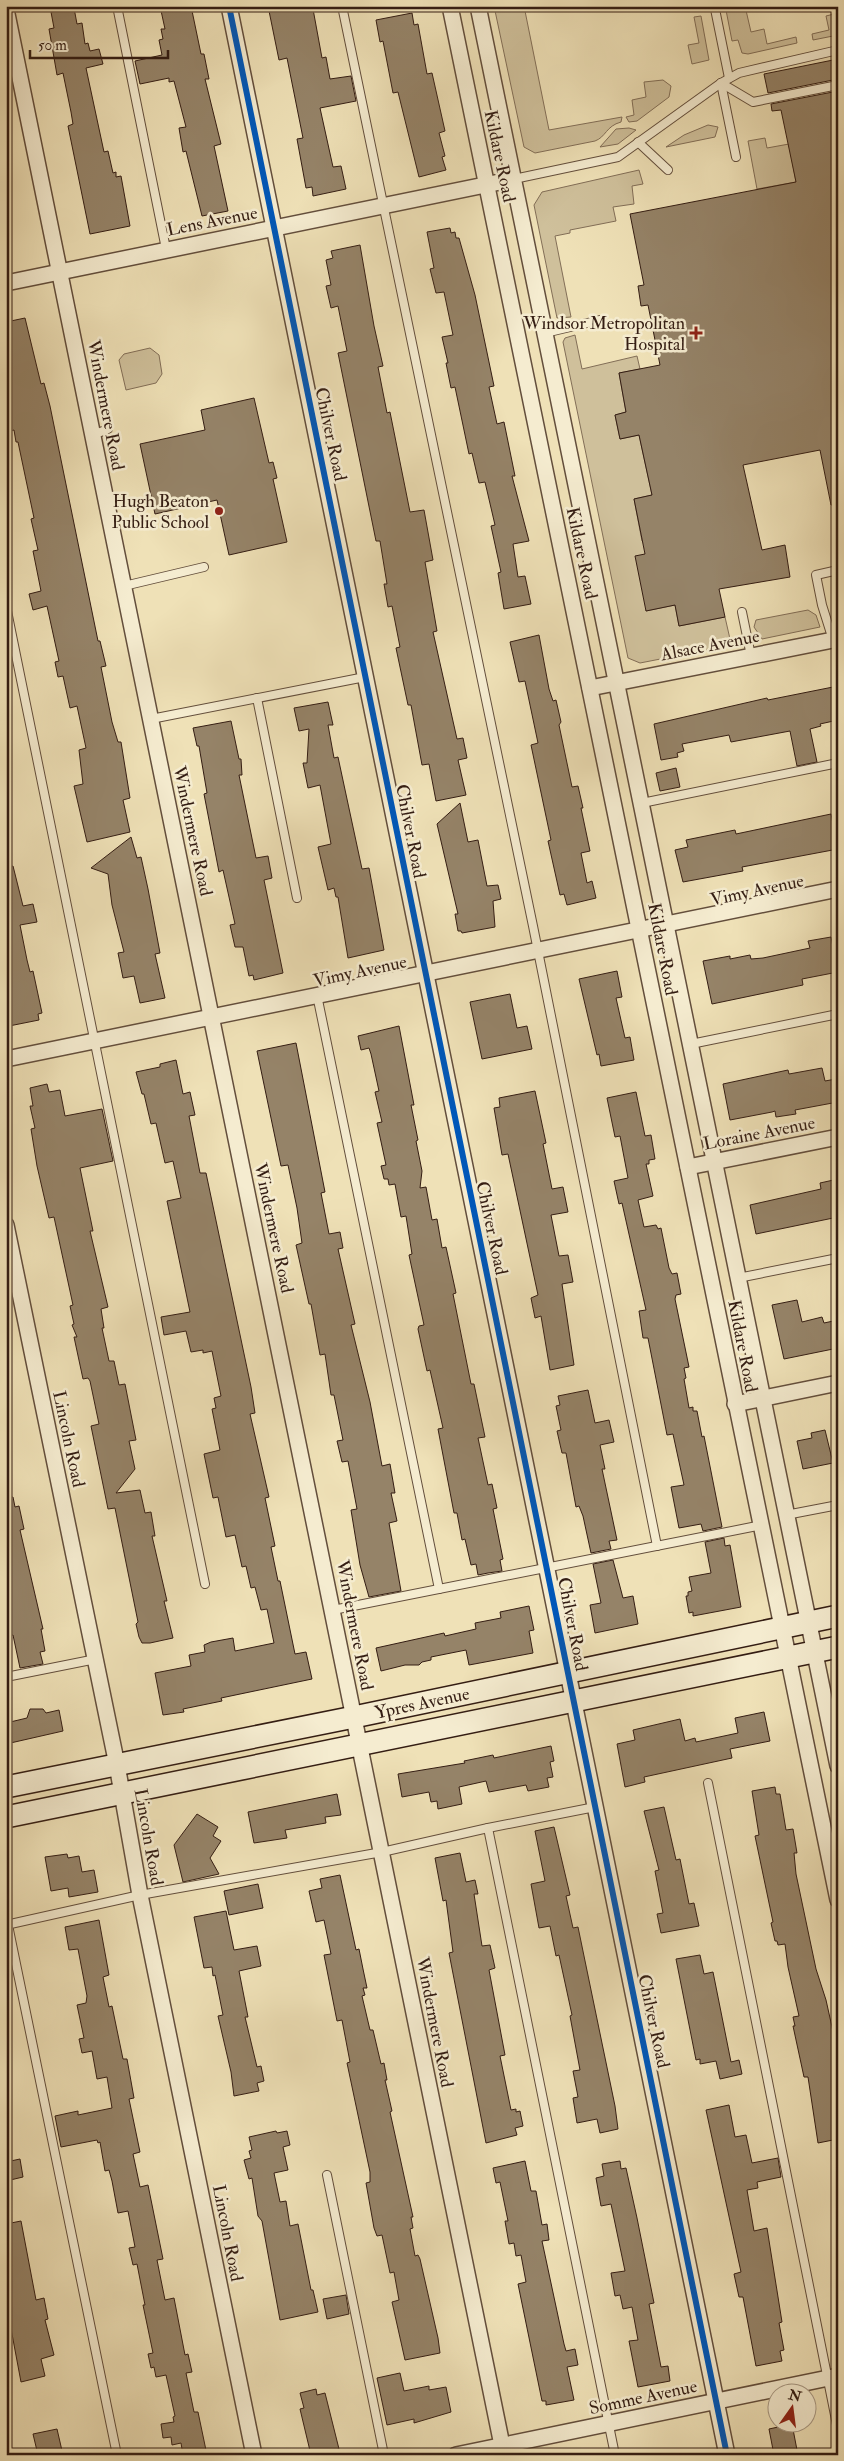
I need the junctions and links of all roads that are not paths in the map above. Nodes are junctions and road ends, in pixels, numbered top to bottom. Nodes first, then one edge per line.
1 (117, 6) edge
2 (229, 6) edge
3 (342, 6) edge
4 (450, 6) edge
5 (478, 6) edge
6 (6, 9) edge
7 (715, 9) dead end
8 (838, 50) edge
9 (725, 80) junction
10 (838, 85) edge
11 (638, 142) junction
12 (736, 157) dead end
13 (668, 170) dead end
14 (514, 179) junction
15 (487, 185) junction
16 (383, 206) junction
17 (273, 228) junction
18 (166, 249) junction
19 (60, 272) junction
20 (6, 283) edge
21 (600, 320) dead end
22 (545, 333) junction
23 (108, 429) dead end
24 (93, 434) junction
25 (204, 567) dead end
26 (838, 570) edge
27 (124, 586) junction
28 (6, 606) edge
29 (742, 612) dead end
30 (835, 639) edge
31 (751, 656) junction
32 (365, 677) junction
33 (617, 683) junction
34 (590, 688) junction
35 (258, 698) junction
36 (151, 719) junction
37 (838, 763) edge
38 (642, 803) junction
39 (838, 889) edge
40 (298, 898) dead end
41 (666, 924) junction
42 (639, 930) junction
43 (538, 950) junction
44 (425, 973) junction
45 (317, 995) junction
46 (838, 1014) edge
47 (212, 1017) junction
48 (94, 1041) junction
49 (691, 1044) junction
50 (6, 1059) edge
51 (838, 1137) edge
52 (714, 1161) junction
53 (688, 1166) junction
54 (6, 1225) edge
55 (838, 1258) edge
56 (738, 1278) junction
57 (838, 1383) edge
58 (763, 1398) junction
59 (735, 1404) junction
60 (838, 1505) edge
61 (786, 1515) junction
62 (762, 1525) junction
63 (657, 1546) junction
64 (546, 1568) junction
65 (205, 1584) dead end
66 (439, 1589) junction
67 (333, 1610) junction
68 (838, 1616) edge
69 (808, 1622) junction
70 (782, 1627) junction
71 (838, 1647) edge
72 (814, 1651) junction
73 (788, 1657) junction
74 (96, 1659) junction
75 (567, 1671) junction
76 (6, 1677) edge
77 (573, 1701) junction
78 (354, 1717) junction
79 (360, 1745) junction
80 (837, 1762) edge
81 (117, 1765) junction
82 (708, 1783) dead end
83 (6, 1787) edge
84 (123, 1794) junction
85 (595, 1807) junction
86 (6, 1817) edge
87 (488, 1828) junction
88 (382, 1852) junction
89 (836, 1881) edge
90 (140, 1895) junction
91 (838, 1900) edge
92 (7, 1925) edge
93 (327, 2176) dead end
94 (832, 2377) edge
95 (716, 2401) junction
96 (609, 2423) junction
97 (838, 2430) edge
98 (503, 2450) edge
99 (117, 2455) edge
100 (254, 2455) edge
101 (384, 2455) edge
102 (456, 2455) edge
103 (615, 2455) edge
104 (727, 2455) edge

1 - 18 lane
2 - 17 street, Chilver Road
3 - 16 lane
4 - 15 street, Kildare Road
5 - 14 street, Kildare Road
6 - 19 street, Windermere Road
7 - 9 lane
8 - 9 lane
9 - 10 lane
9 - 11 lane
9 - 12 lane
11 - 13 lane
11 - 14 lane
14 - 15 street, Lens Avenue
14 - 22 street, Kildare Road
15 - 16 street, Lens Avenue
15 - 34 street, Kildare Road
16 - 17 street, Lens Avenue
16 - 43 lane
17 - 18 street, Lens Avenue
17 - 32 street, Chilver Road
18 - 19 street, Lens Avenue
19 - 20 street, Lens Avenue
19 - 24 street, Windermere Road
21 - 22 lane
22 - 33 street, Kildare Road
23 - 24 lane
24 - 27 street, Windermere Road
25 - 27 lane
26 - 30 lane
27 - 36 street, Windermere Road
28 - 48 lane
29 - 31 lane
30 - 31 street, Alsace Avenue
31 - 33 street, Alsace Avenue
32 - 35 lane
32 - 44 street, Chilver Road
33 - 34 street, Alsace Avenue
33 - 38 street, Kildare Road
34 - 42 street, Kildare Road
35 - 36 lane
35 - 40 lane
36 - 47 street, Windermere Road
37 - 38 lane
38 - 41 street, Kildare Road
39 - 41 street, Vimy Avenue
41 - 42 street, Vimy Avenue
41 - 49 street, Kildare Road
42 - 43 street, Vimy Avenue
42 - 53 street, Kildare Road
43 - 44 street, Vimy Avenue
43 - 63 lane
44 - 45 street, Vimy Avenue
44 - 64 street, Chilver Road
45 - 47 street, Vimy Avenue
45 - 66 lane
46 - 49 lane
47 - 48 street, Vimy Avenue
47 - 67 street, Windermere Road
48 - 50 street, Vimy Avenue
48 - 65 lane
49 - 52 street, Kildare Road
51 - 52 street, Loraine Avenue
52 - 53 street, Loraine Avenue
52 - 56 street, Kildare Road
53 - 59 street, Kildare Road
54 - 74 street, Lincoln Road
55 - 56 lane
56 - 58 street, Kildare Road
57 - 58 street
58 - 59 street
58 - 61 street, Kildare Road
59 - 62 street, Kildare Road
60 - 61 lane
61 - 69 street, Kildare Road
62 - 63 lane
62 - 70 street, Kildare Road
63 - 64 lane
64 - 66 lane
64 - 75 street, Chilver Road
66 - 67 lane
67 - 78 street, Windermere Road
68 - 69 main road, Ypres Avenue
69 - 70 main road, Ypres Avenue
69 - 72 street, Kildare Road
70 - 73 street, Kildare Road
70 - 75 main road, Ypres Avenue
71 - 72 main road, Ypres Avenue
72 - 73 main road, Ypres Avenue
72 - 80 street, Kildare Road
73 - 77 main road, Ypres Avenue
73 - 89 street, Kildare Road
74 - 76 lane
74 - 81 street, Lincoln Road
75 - 77 street, Chilver Road
75 - 78 main road, Ypres Avenue
77 - 79 main road, Ypres Avenue
77 - 85 street, Chilver Road
78 - 79 street, Windermere Road
78 - 81 main road, Ypres Avenue
79 - 84 main road, Ypres Avenue
79 - 88 street, Windermere Road
81 - 83 main road, Ypres Avenue
81 - 84 street, Lincoln Road
82 - 94 lane
84 - 86 main road, Ypres Avenue
84 - 90 street, Lincoln Road
85 - 87 lane
85 - 95 street, Chilver Road
87 - 88 lane
87 - 96 lane
88 - 90 lane
88 - 98 street, Windermere Road
89 - 91 street, Kildare Road
90 - 92 lane
90 - 100 street, Lincoln Road
92 - 99 lane
93 - 101 lane
94 - 95 street, Somme Avenue
94 - 97 lane
95 - 96 street, Somme Avenue
95 - 104 street, Chilver Road
96 - 98 street, Somme Avenue
96 - 103 lane
98 - 102 street, Somme Avenue

